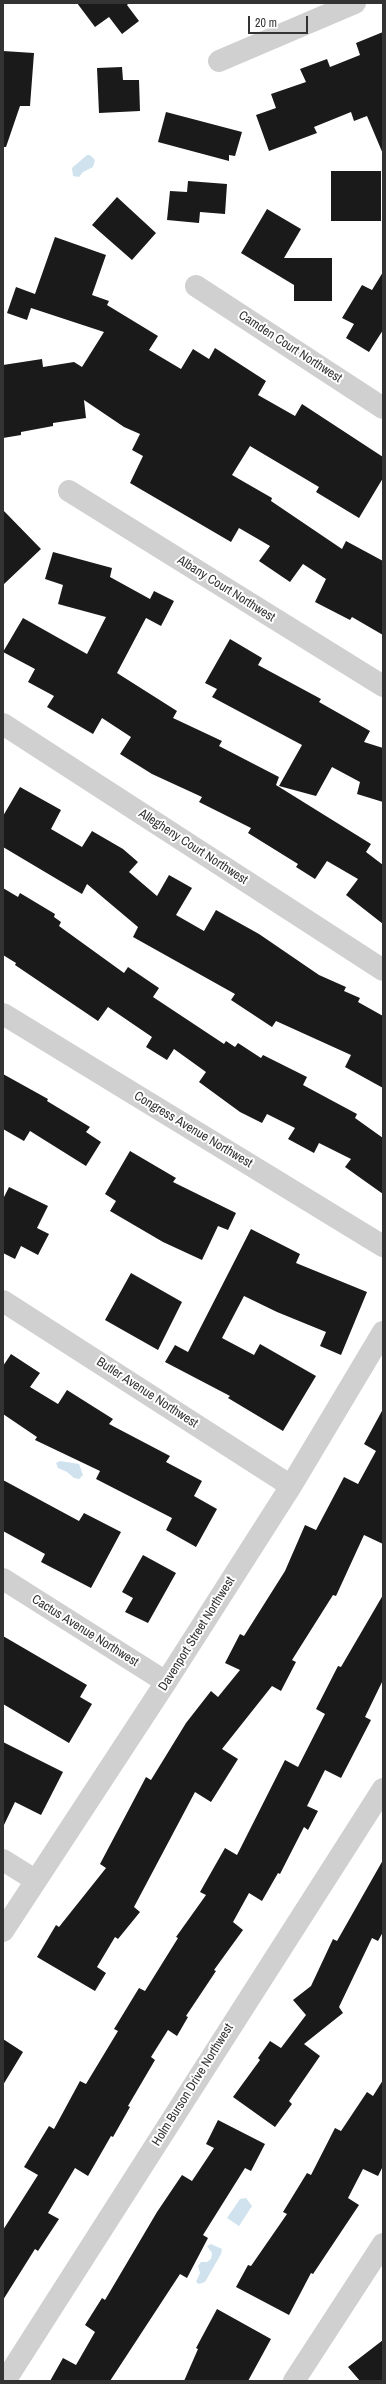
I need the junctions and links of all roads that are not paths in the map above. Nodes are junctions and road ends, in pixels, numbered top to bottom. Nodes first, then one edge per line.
1 (355, 3) edge
2 (219, 61) dead end
3 (196, 286) dead end
4 (383, 408) edge
5 (69, 491) dead end
6 (383, 686) edge
7 (3, 724) edge
8 (383, 970) edge
9 (3, 1014) edge
10 (383, 1246) edge
11 (3, 1301) edge
12 (383, 1332) edge
13 (291, 1486) junction
14 (3, 1579) edge
15 (166, 1682) junction
16 (383, 1790) edge
17 (3, 1860) edge
18 (35, 1880) junction
19 (3, 1931) edge
20 (383, 2244) edge
21 (5, 2381) edge
22 (294, 2381) edge

1 - 2 street
3 - 4 street, Camden Court Northwest
5 - 6 street, Albany Court Northwest
7 - 8 street, Allegheny Court Northwest
9 - 10 street, Congress Avenue Northwest
11 - 13 street, Butler Avenue Northwest
12 - 13 street, Davenport Street Northwest
13 - 15 street, Davenport Street Northwest
14 - 15 street, Cactus Avenue Northwest
15 - 18 street, Davenport Street Northwest
16 - 21 street, Holm Burson Drive Northwest
17 - 18 street
18 - 19 street, Davenport Street Northwest
20 - 22 street

